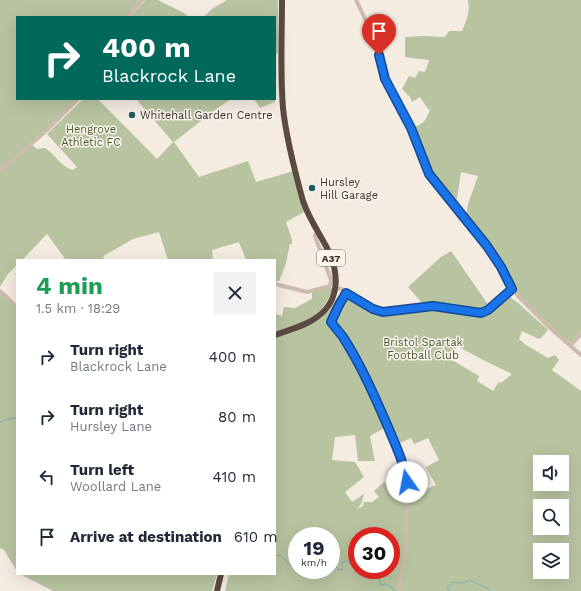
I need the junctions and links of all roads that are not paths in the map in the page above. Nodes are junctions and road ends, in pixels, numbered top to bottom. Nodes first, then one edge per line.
1 (142, 0) edge
2 (282, 0) edge
3 (356, 0) edge
4 (128, 16) edge
5 (77, 100) edge
6 (0, 171) edge
7 (317, 231) junction
8 (276, 284) edge
9 (336, 288) junction
10 (512, 289) junction
11 (0, 291) edge
12 (346, 293) junction
13 (16, 306) edge
14 (276, 334) edge
15 (581, 334) edge
16 (570, 345) junction
17 (579, 351) edge
18 (581, 355) edge
19 (222, 575) edge
20 (217, 591) edge
21 (400, 591) edge

1 - 4 street
2 - 7 highway, A37
3 - 10 street
5 - 6 street
7 - 8 street
7 - 9 highway, A37
9 - 12 street
9 - 14 highway, A37
10 - 12 street
10 - 16 street
11 - 13 street
12 - 21 street
15 - 16 street
16 - 17 street
17 - 18 street
19 - 20 highway

